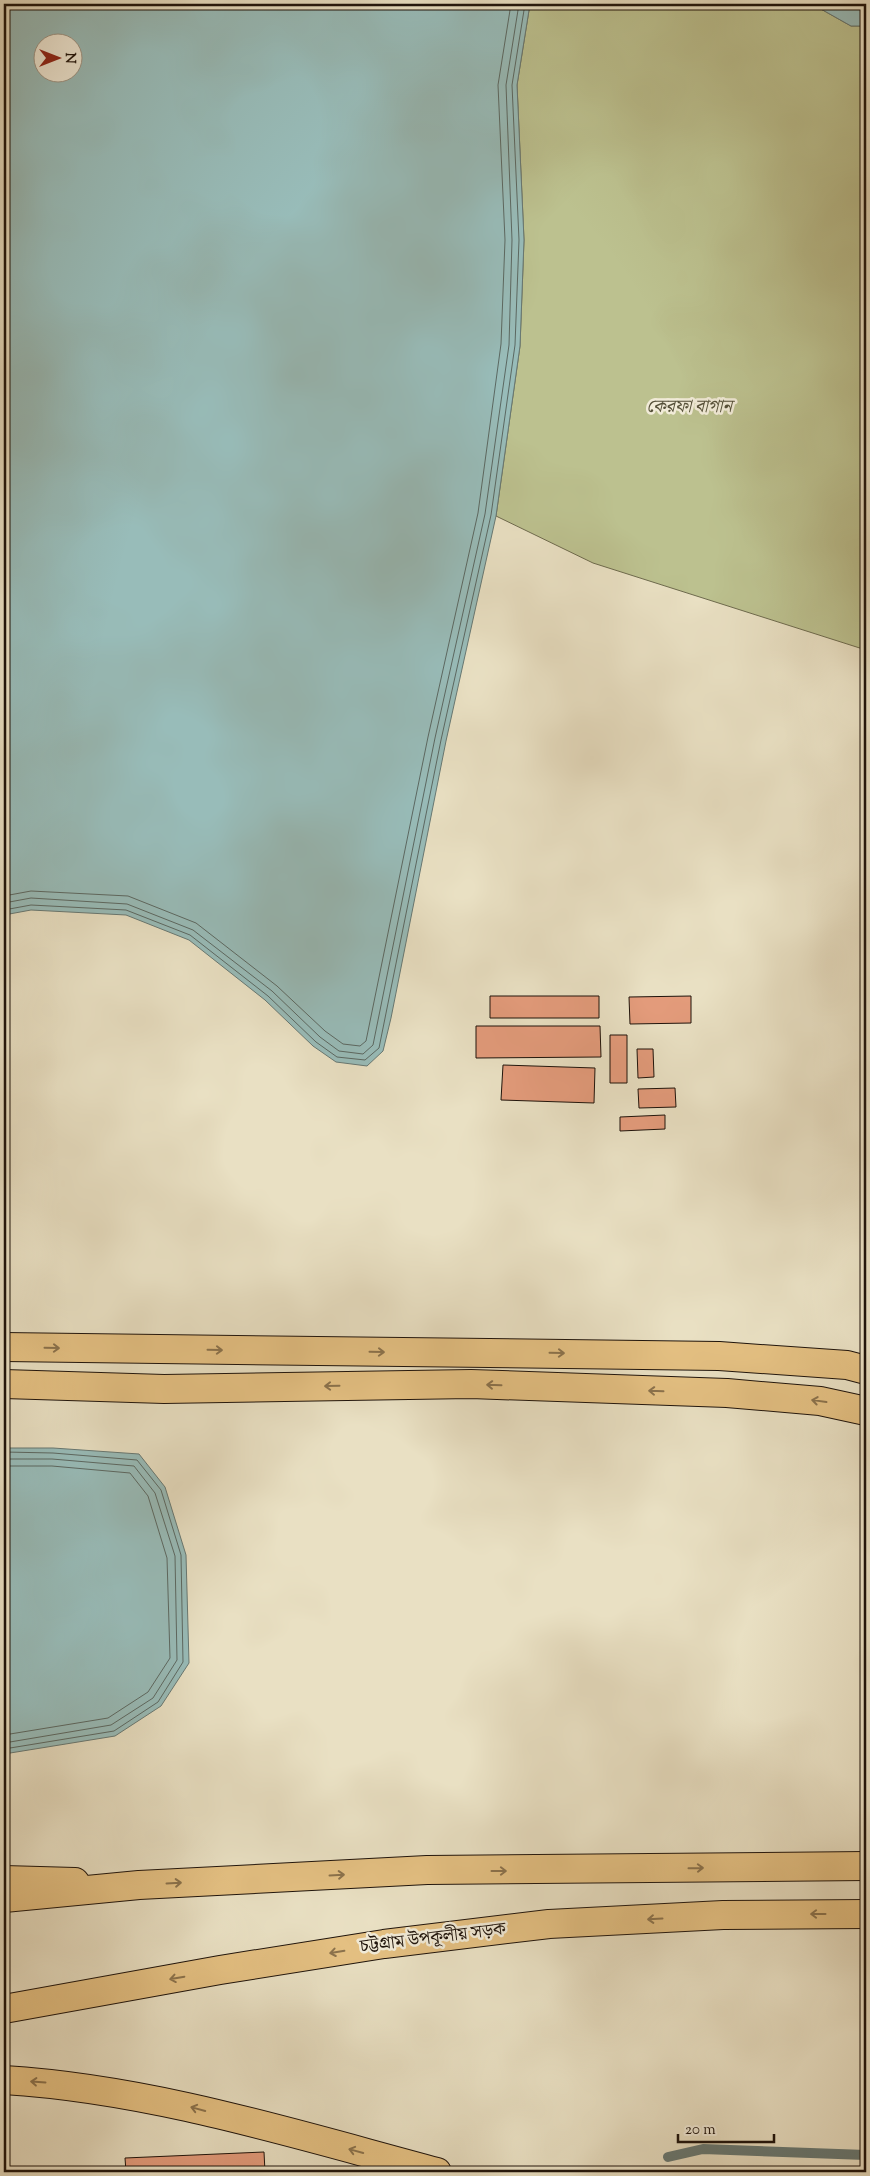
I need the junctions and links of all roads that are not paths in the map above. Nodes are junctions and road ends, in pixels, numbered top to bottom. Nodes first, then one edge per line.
1 (4, 1347) edge
2 (866, 1370) edge
3 (4, 1384) edge
4 (866, 1411) edge
5 (866, 1866) edge
6 (4, 1880) edge
7 (138, 1885) junction
8 (4, 1898) edge
9 (866, 1914) edge
10 (4, 2009) edge
11 (4, 2080) edge
12 (437, 2172) edge

1 -> 2 main road
4 -> 3 main road
7 -> 5 main road
6 - 7 main road
7 - 8 main road
9 -> 10 main road, চট্টগ্রাম উপকূলীয় সড়ক
12 -> 11 main road

